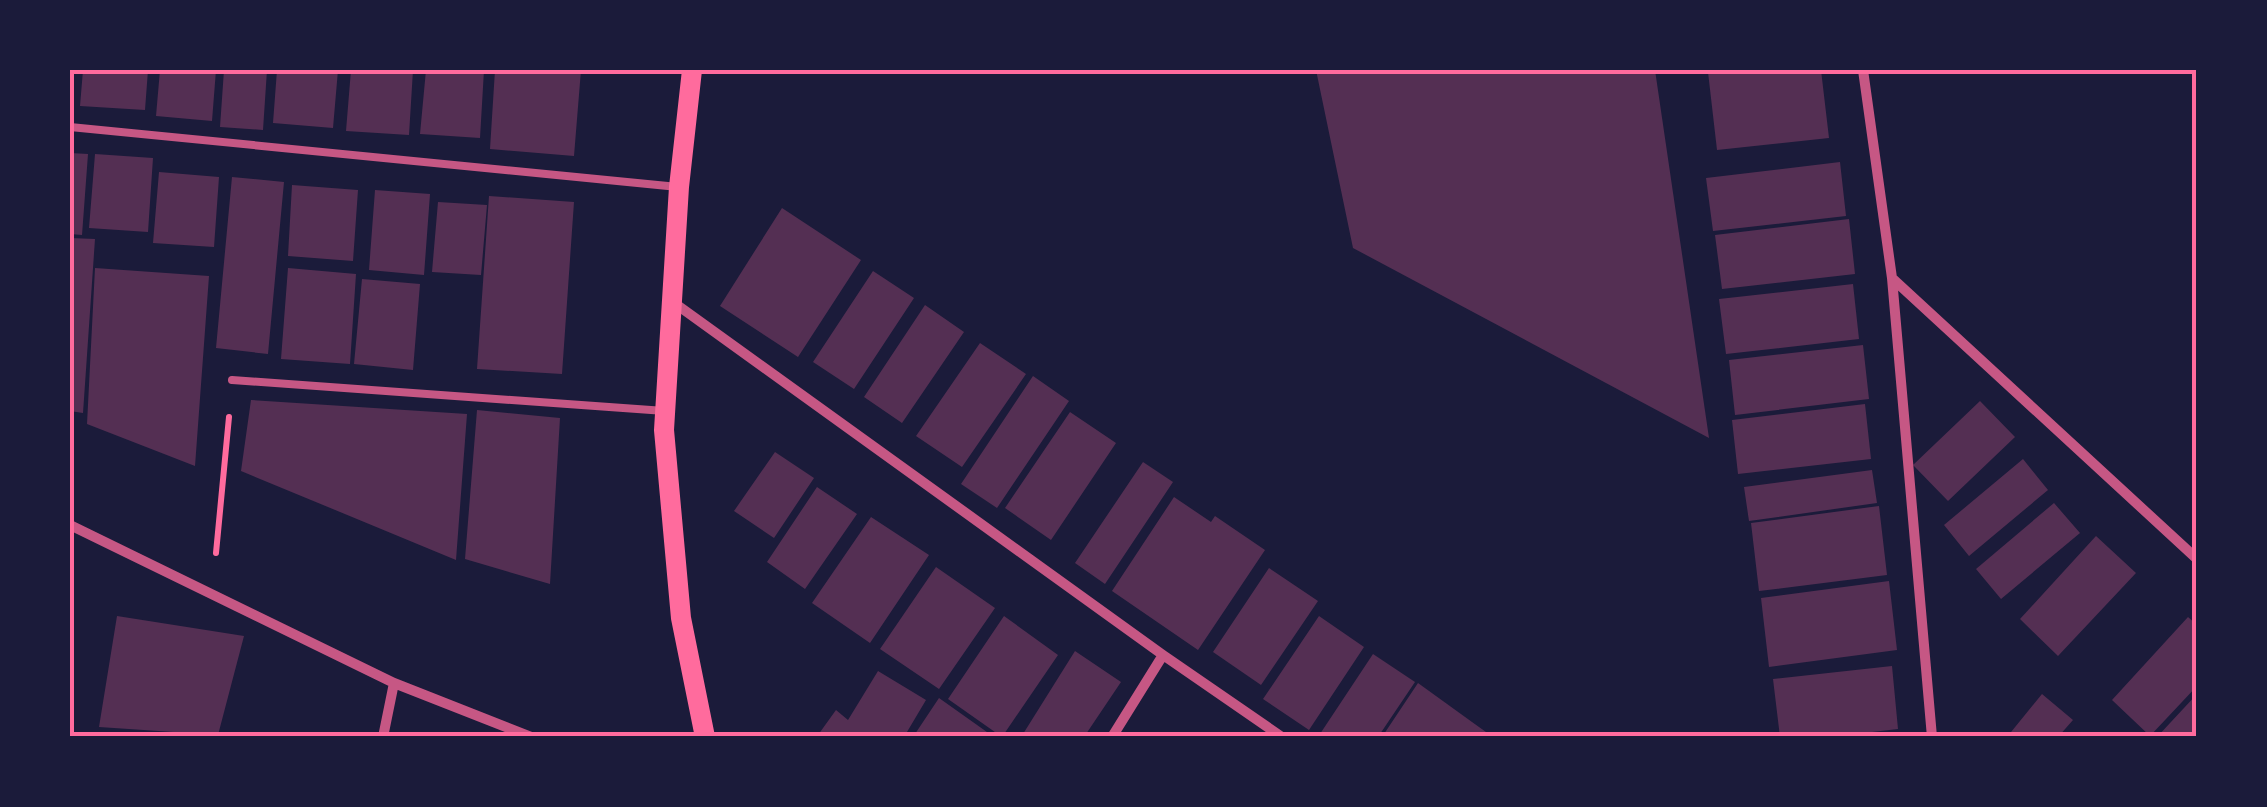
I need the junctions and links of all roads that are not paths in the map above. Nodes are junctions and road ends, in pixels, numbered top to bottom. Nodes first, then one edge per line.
1 (692, 70) edge
2 (1862, 70) edge
3 (70, 127) edge
4 (679, 187) junction
5 (1892, 278) junction
6 (674, 302) junction
7 (232, 380) road end
8 (665, 411) junction
9 (70, 525) edge
10 (2197, 559) edge
11 (1164, 655) junction
12 (394, 683) junction
13 (384, 737) edge
14 (531, 737) edge
15 (705, 737) edge
16 (1112, 737) edge
17 (1282, 737) edge
18 (1932, 737) edge

1 - 4 main road
2 - 5 street
3 - 4 lane
4 - 6 main road
5 - 10 street
5 - 18 street
6 - 8 main road
6 - 11 street
7 - 8 lane
8 - 15 main road
9 - 12 street
11 - 16 street
11 - 17 street
12 - 13 street
12 - 14 street

